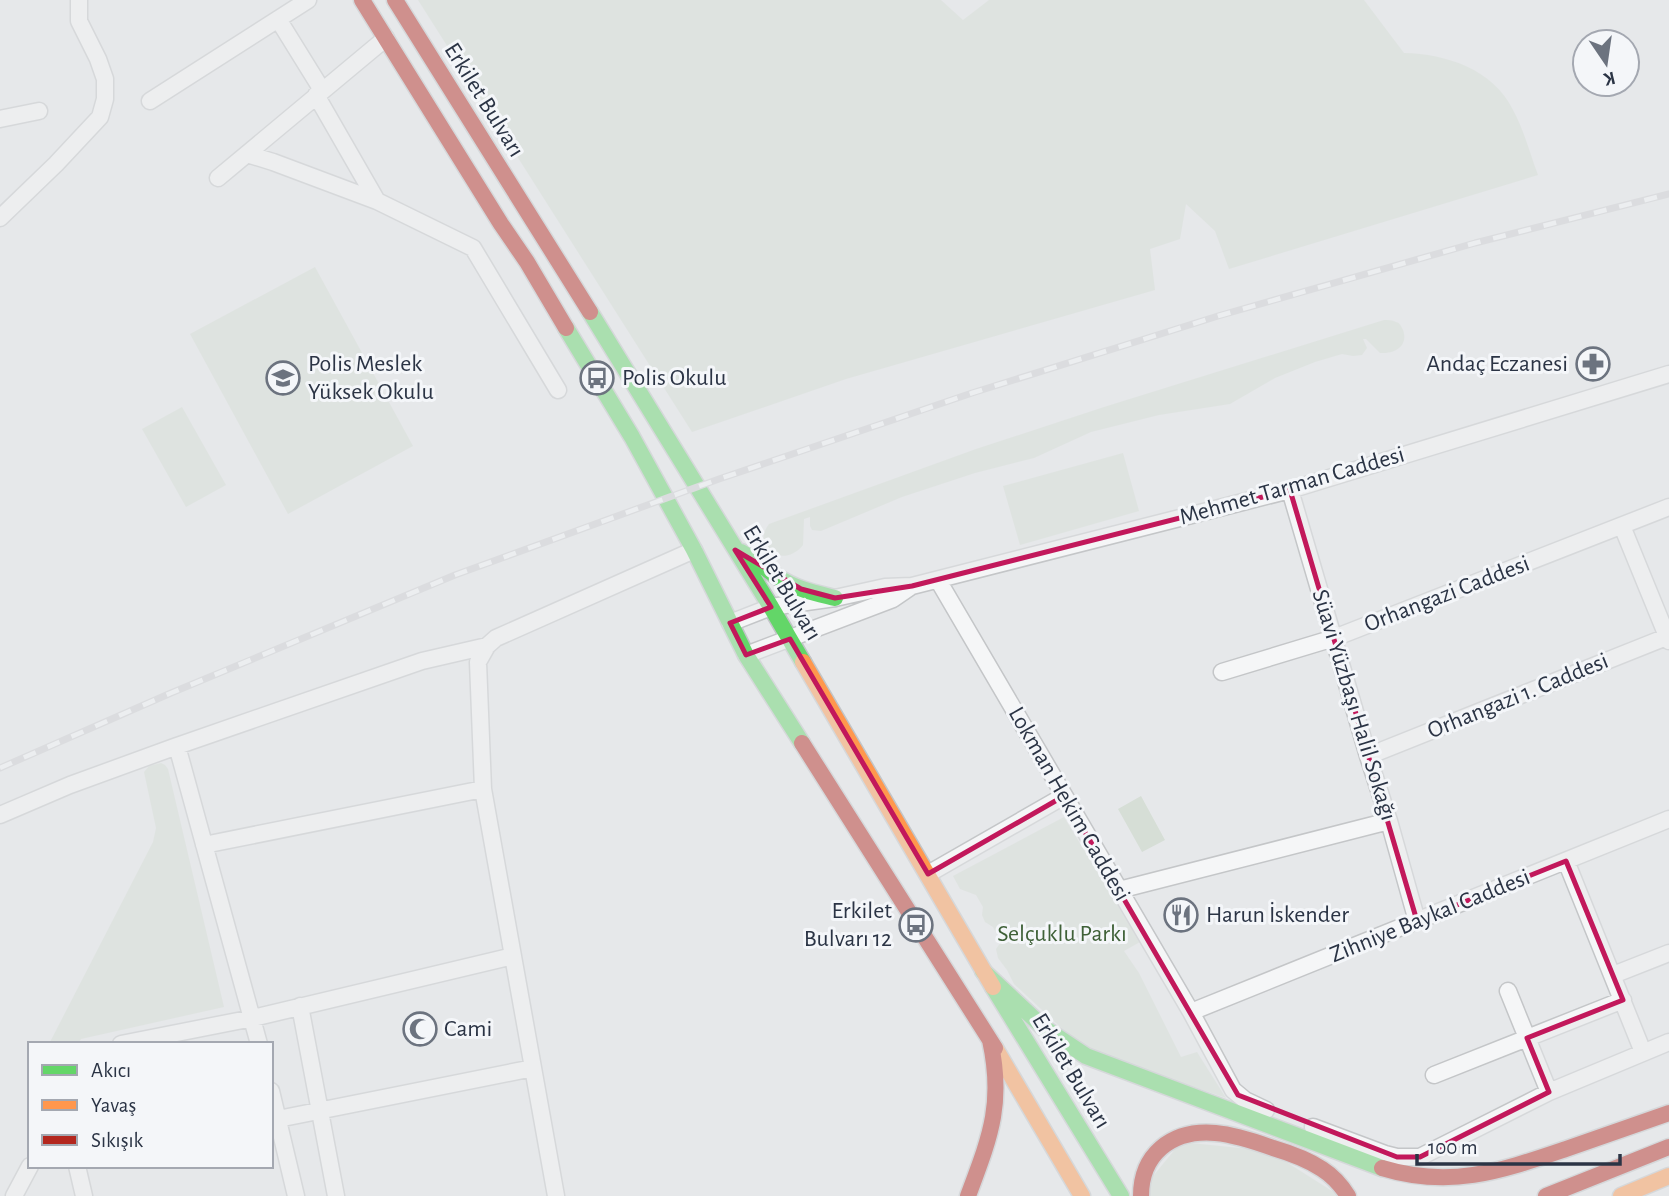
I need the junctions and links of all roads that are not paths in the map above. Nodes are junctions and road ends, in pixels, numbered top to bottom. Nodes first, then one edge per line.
1 (79, 0) edge
2 (308, 0) edge
3 (362, 0) edge
4 (395, 0) edge
5 (278, 19) junction
6 (386, 38) junction
7 (319, 93) junction
8 (150, 101) dead end
9 (39, 111) dead end
10 (0, 119) edge
11 (247, 154) junction
12 (218, 178) dead end
13 (376, 201) junction
14 (0, 218) edge
15 (1669, 374) edge
16 (558, 390) dead end
17 (1290, 490) junction
18 (1669, 507) edge
19 (1622, 526) junction
20 (694, 550) junction
21 (735, 550) junction
22 (939, 580) junction
23 (912, 586) junction
24 (835, 598) junction
25 (771, 607) junction
26 (730, 623) junction
27 (1334, 638) junction
28 (1668, 638) edge
29 (789, 639) junction
30 (486, 646) junction
31 (746, 655) junction
32 (1222, 672) dead end
33 (177, 746) junction
34 (1368, 755) junction
35 (483, 789) junction
36 (1064, 796) junction
37 (0, 815) edge
38 (1669, 819) edge
39 (1390, 821) junction
40 (204, 845) junction
41 (1566, 861) junction
42 (928, 874) junction
43 (1119, 890) junction
44 (1417, 921) junction
45 (1669, 953) edge
46 (513, 956) junction
47 (983, 971) junction
48 (1613, 975) junction
49 (1508, 990) dead end
50 (1623, 1000) junction
51 (300, 1006) junction
52 (1191, 1012) junction
53 (253, 1018) junction
54 (1527, 1038) junction
55 (990, 1040) junction
56 (131, 1042) edge
57 (259, 1042) edge
58 (1669, 1042) edge
59 (1643, 1052) junction
60 (533, 1068) junction
61 (1434, 1075) dead end
62 (1549, 1092) junction
63 (273, 1099) edge
64 (320, 1110) junction
65 (1669, 1113) edge
66 (278, 1119) junction
67 (1669, 1147) edge
68 (29, 1168) edge
69 (77, 1168) edge
70 (1669, 1177) edge
71 (1669, 1188) edge
72 (14, 1196) edge
73 (84, 1196) edge
74 (296, 1196) edge
75 (336, 1196) edge
76 (556, 1196) edge
77 (968, 1196) edge
78 (1082, 1196) edge
79 (1121, 1196) edge
80 (1141, 1196) edge
81 (1348, 1196) edge
82 (1546, 1196) edge
83 (1620, 1196) edge
84 (1648, 1196) edge

1 - 14 street
2 - 5 street
3 - 6 main road, Erkilet Bulvarı
4 - 21 main road, Erkilet Bulvarı
5 - 7 street
5 - 8 street
6 - 7 street
6 - 20 main road, Erkilet Bulvarı
7 - 11 street
7 - 13 street
9 - 10 street
11 - 12 street
11 - 13 street
13 - 16 street
15 - 17 street, Mehmet Tarman Caddesi
17 - 22 street, Mehmet Tarman Caddesi
17 - 27 street, Süavi Yüzbaşı Halil Sokağı
18 - 19 street, Orhangazi Caddesi
19 - 27 street, Orhangazi Caddesi
19 - 28 street
20 - 26 main road, Erkilet Bulvarı
20 - 30 street
21 - 24 main road
21 - 25 main road, Erkilet Bulvarı
22 - 23 street, Mehmet Tarman Caddesi
22 - 36 street, Lokman Hekim Caddesi
23 - 24 street, Mehmet Tarman Caddesi
23 - 29 street, Mehmet Tarman Caddesi
24 - 25 street, Mehmet Tarman Caddesi
25 - 26 street, Mehmet Tarman Caddesi
25 - 29 main road, Erkilet Bulvarı
26 - 31 main road, Erkilet Bulvarı
27 - 32 street, Orhangazi Caddesi
27 - 34 street, Süavi Yüzbaşı Halil Sokağı
28 - 34 street, Orhangazi 1. Caddesi
29 - 31 street, Mehmet Tarman Caddesi
29 - 42 main road, Erkilet Bulvarı
30 - 33 street
30 - 35 street
31 - 55 main road, Erkilet Bulvarı
33 - 37 street
33 - 40 street
34 - 39 street, Süavi Yüzbaşı Halil Sokağı
35 - 40 street
35 - 46 street
36 - 42 street
36 - 43 street, Lokman Hekim Caddesi
38 - 41 street, Zihniye Baykal Caddesi
39 - 43 street
39 - 44 street, Süavi Yüzbaşı Halil Sokağı
40 - 53 street
41 - 44 street, Zihniye Baykal Caddesi
41 - 48 street
42 - 47 main road, Erkilet Bulvarı
43 - 52 street, Lokman Hekim Caddesi
44 - 52 street, Zihniye Baykal Caddesi
45 - 48 street
46 - 51 street
46 - 60 street
47 - 65 main road
47 - 79 main road, Erkilet Bulvarı
48 - 50 street
49 - 54 street
50 - 54 street
50 - 59 street
51 - 53 street
51 - 64 street
52 - 62 street, Lokman Hekim Caddesi
53 - 56 street
53 - 57 street
54 - 61 street
54 - 62 street
55 - 77 main road
55 - 78 main road, Erkilet Bulvarı
58 - 59 street, Lokman Hekim Caddesi
59 - 62 street, Lokman Hekim Caddesi
60 - 64 street
60 - 76 street
63 - 66 street
64 - 66 street
64 - 75 street
66 - 74 street
67 - 82 main road
68 - 72 street
69 - 73 street
70 - 83 main road
71 - 84 main road
80 - 81 main road

